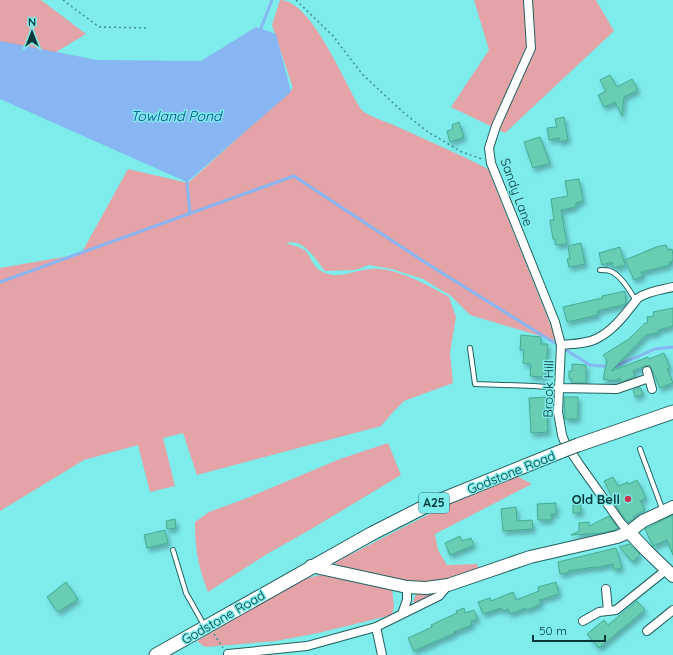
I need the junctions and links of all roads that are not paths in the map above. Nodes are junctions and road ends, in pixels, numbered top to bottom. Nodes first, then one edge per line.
1 (528, 0) edge
2 (600, 270) dead end
3 (673, 287) edge
4 (636, 301) junction
5 (470, 348) dead end
6 (561, 350) junction
7 (559, 388) junction
8 (652, 389) dead end
9 (673, 412) edge
10 (640, 449) dead end
11 (668, 509) edge
12 (629, 532) junction
13 (173, 550) dead end
14 (312, 566) junction
15 (669, 573) edge
16 (448, 585) junction
17 (407, 587) junction
18 (606, 589) dead end
19 (673, 610) edge
20 (608, 611) junction
21 (402, 614) junction
22 (583, 621) dead end
23 (376, 627) junction
24 (210, 631) junction
25 (647, 631) dead end
26 (228, 654) edge
27 (156, 655) edge
28 (382, 655) edge

1 - 6 street, Sandy Lane
2 - 4 lane
3 - 4 street
4 - 6 street
5 - 7 lane
6 - 7 street, Brook Hill
7 - 8 street
7 - 12 street, Brook Hill
9 - 14 main road, Godstone Road / A25, bridge
10 - 11 lane
11 - 12 street
12 - 15 street
12 - 16 street
13 - 24 lane
14 - 17 street
14 - 24 main road, Godstone Road / A25
15 - 20 street
16 - 17 street
16 - 21 street
17 - 21 street
18 - 20 street
19 - 25 street
20 - 22 street
21 - 23 street
23 - 26 street
23 - 28 street
24 - 27 main road, Godstone Road / A25

